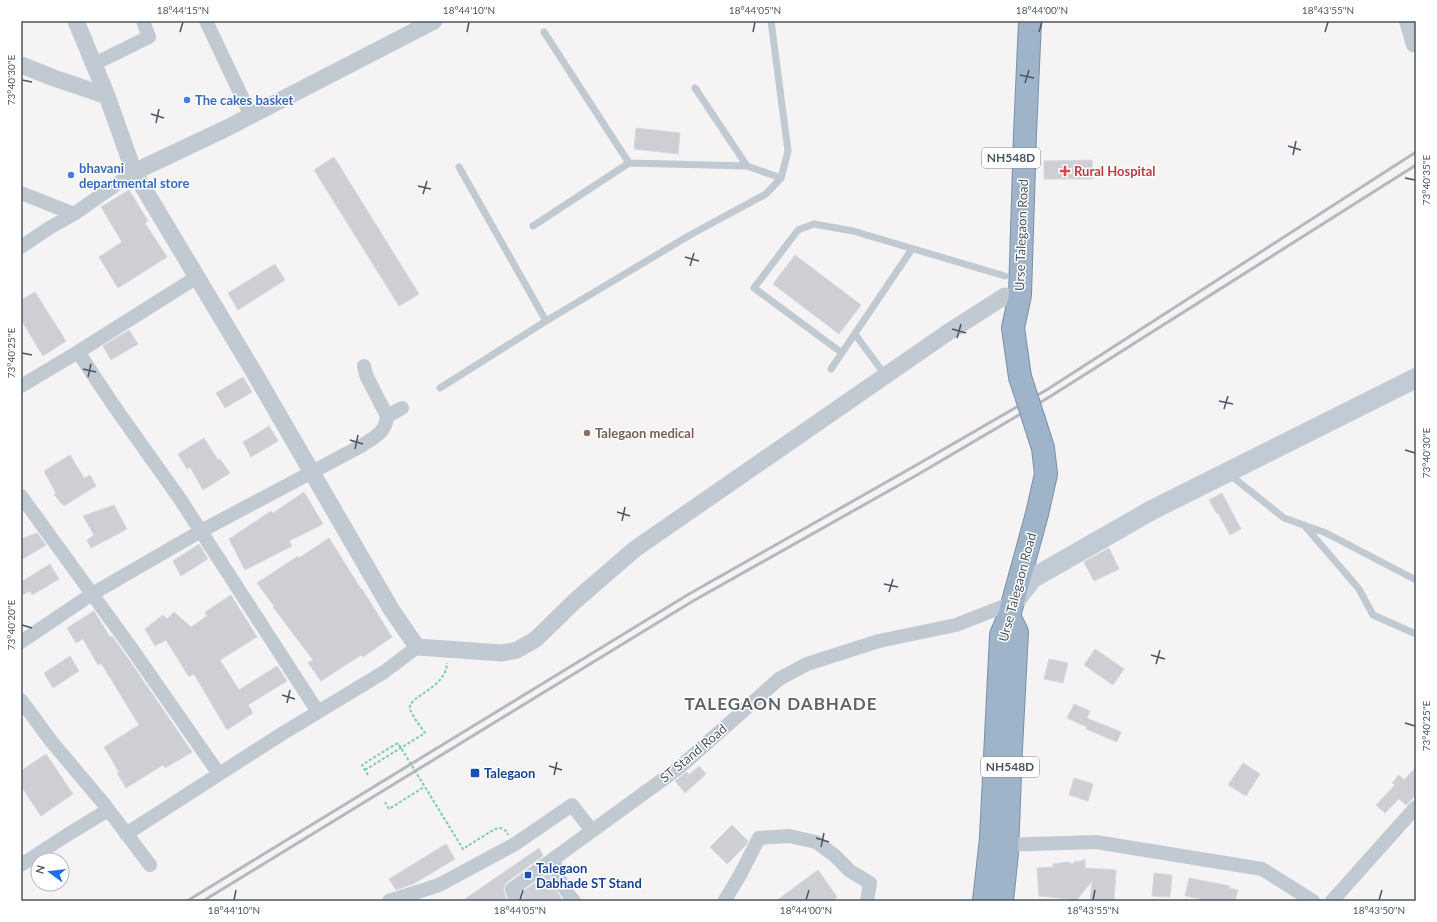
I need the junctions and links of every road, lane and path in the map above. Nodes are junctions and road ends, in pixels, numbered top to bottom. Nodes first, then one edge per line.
1 (76, 21) edge
2 (144, 21) edge
3 (206, 21) edge
4 (434, 21) edge
5 (771, 21) edge
6 (1017, 21) edge
7 (1030, 21) edge
8 (1406, 21) edge
9 (544, 32) dead end
10 (1413, 45) dead end
11 (94, 64) junction
12 (21, 65) edge
13 (695, 88) dead end
14 (107, 96) junction
15 (251, 116) junction
16 (629, 163) junction
17 (747, 166) junction
18 (459, 168) dead end
19 (134, 172) junction
20 (781, 178) junction
21 (21, 193) edge
22 (74, 214) junction
23 (533, 226) dead end
24 (21, 247) edge
25 (912, 249) junction
26 (197, 277) junction
27 (1005, 286) junction
28 (546, 321) junction
29 (1013, 328) junction
30 (855, 334) junction
31 (78, 352) junction
32 (842, 353) junction
33 (364, 366) dead end
34 (832, 369) dead end
35 (885, 376) junction
36 (1416, 378) edge
37 (21, 386) edge
38 (440, 388) dead end
39 (402, 408) dead end
40 (387, 416) junction
41 (311, 472) junction
42 (1228, 472) junction
43 (21, 496) edge
44 (1304, 525) junction
45 (201, 531) junction
46 (1416, 580) edge
47 (92, 594) junction
48 (1013, 617) junction
49 (1416, 634) edge
50 (21, 642) edge
51 (417, 648) junction
52 (448, 650) junction
53 (21, 700) edge
54 (318, 712) junction
55 (365, 770) junction
56 (219, 774) junction
57 (368, 775) dead end
58 (424, 787) junction
59 (385, 802) dead end
60 (1416, 808) edge
61 (108, 810) junction
62 (495, 829) dead end
63 (592, 831) junction
64 (126, 834) junction
65 (999, 845) junction
66 (554, 858) junction
67 (21, 865) edge
68 (150, 865) dead end
69 (726, 900) edge
70 (389, 901) edge
71 (516, 901) edge
72 (574, 901) edge
73 (867, 901) edge
74 (984, 901) edge
75 (1002, 901) edge
76 (1313, 901) edge
77 (1332, 901) edge

1 - 11 street
2 - 11 street
3 - 15 street
4 - 15 street
5 - 20 lane
6 - 27 highway, Urse Talegaon Road / NH548D
7 - 29 highway, Urse Talegaon Road / NH548D
8 - 10 street
9 - 16 lane
11 - 14 street
12 - 14 street
13 - 17 lane
14 - 19 street
15 - 19 street
16 - 17 lane
16 - 23 lane
17 - 20 lane
18 - 28 lane
19 - 22 street
19 - 26 street
20 - 28 lane
21 - 22 street
22 - 24 street
25 - 27 lane
25 - 30 lane
25 - 32 lane
26 - 31 street
26 - 41 street
27 - 29 highway, NH548D
27 - 35 street
28 - 38 lane
29 - 48 highway, Urse Talegaon Road / NH548D, bridge
30 - 32 lane
30 - 35 lane
31 - 37 street
31 - 45 street
32 - 34 lane
33 - 40 street
35 - 52 street
36 - 42 main road
39 - 40 street
40 - 41 street
41 - 45 street
41 - 51 street
42 - 44 lane
42 - 48 main road
43 - 47 street
44 - 46 lane
44 - 49 lane
45 - 47 street
45 - 54 street
47 - 50 street
47 - 56 street
48 - 63 street, ST Stand Road
48 - 65 highway, Urse Talegaon Road / NH548D
51 - 52 street
51 - 54 street
52 - 55 path
53 - 61 street
54 - 56 street
55 - 57 path
55 - 58 path, bridge
56 - 64 street
58 - 59 path
58 - 62 path, bridge
60 - 77 street
61 - 64 street
61 - 67 street
63 - 66 street, ST Stand Road
63 - 70 street
64 - 68 street
65 - 74 highway, Urse Talegaon Road / NH548D
65 - 75 highway, NH548D
65 - 76 street
66 - 71 street, ST Stand Road
66 - 72 street
69 - 73 street

